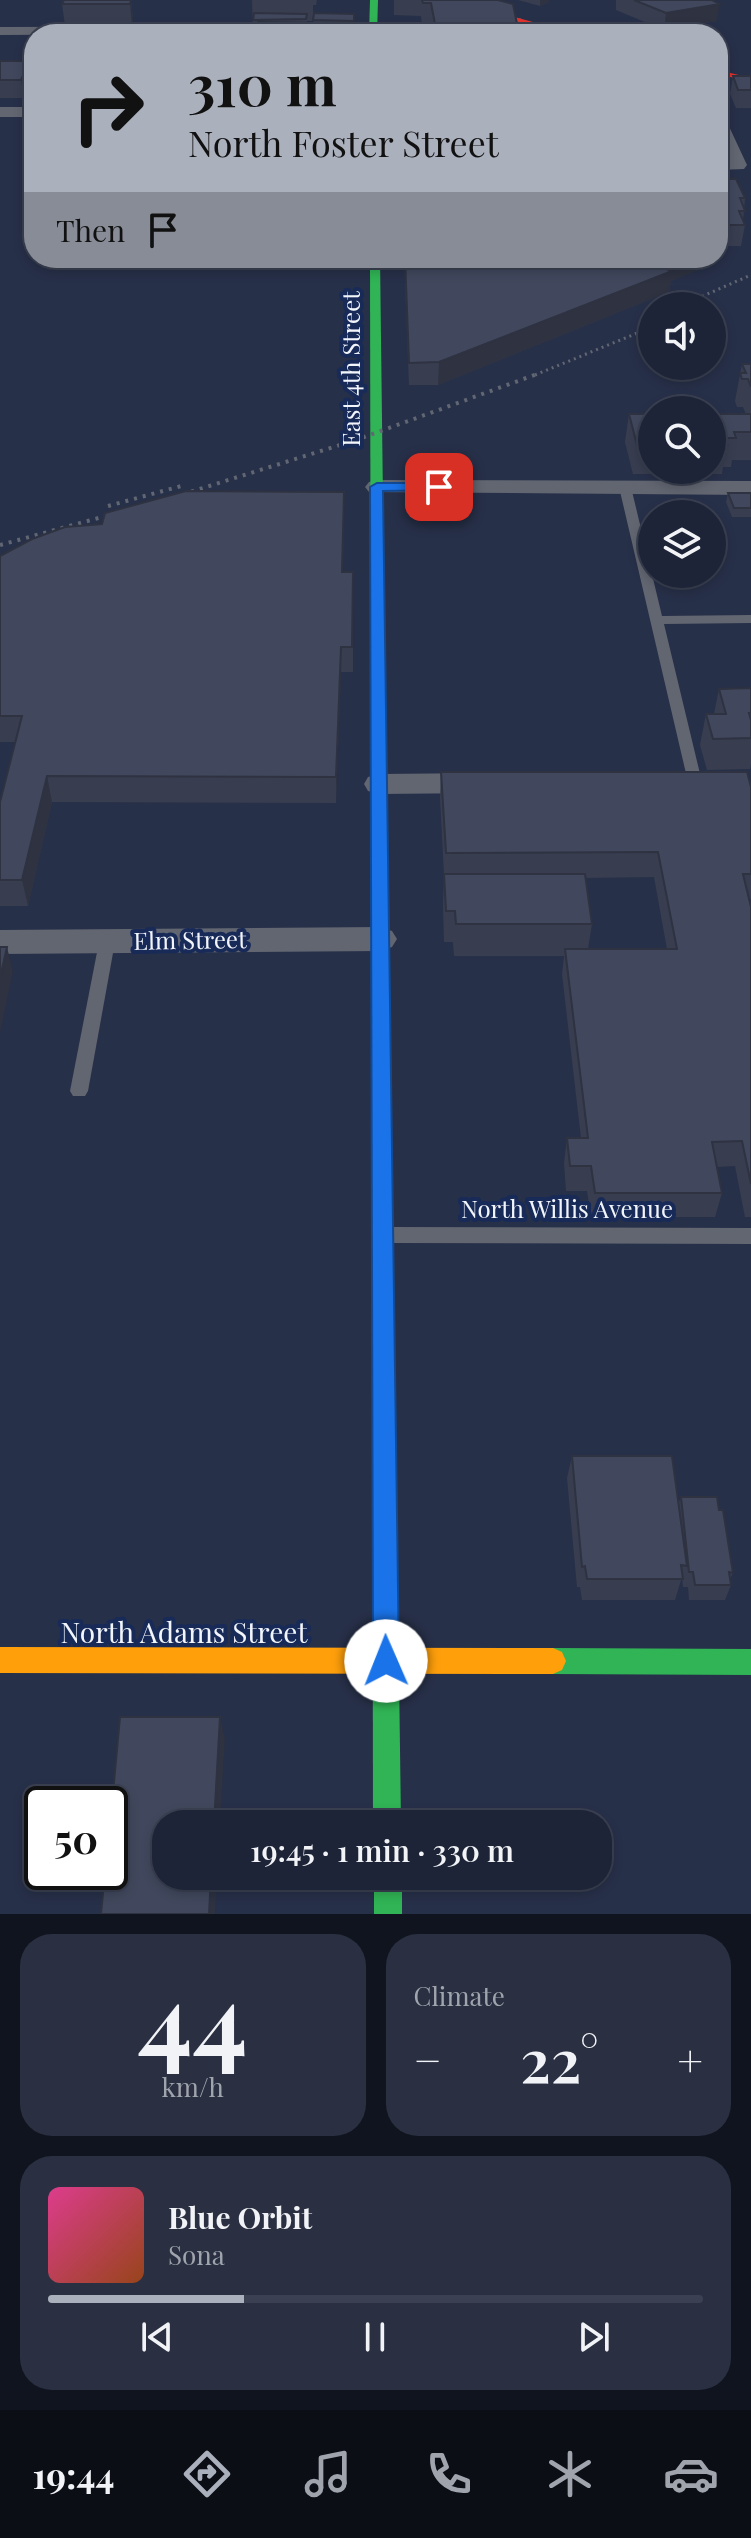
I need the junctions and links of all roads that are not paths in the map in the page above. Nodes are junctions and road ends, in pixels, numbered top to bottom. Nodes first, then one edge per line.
1 (374, 0) edge
2 (444, 0) edge
3 (373, 24) edge
4 (513, 24) edge
5 (0, 31) edge
6 (24, 31) edge
7 (0, 67) edge
8 (24, 67) edge
9 (728, 74) edge
10 (751, 80) edge
11 (0, 112) edge
12 (24, 112) edge
13 (728, 142) edge
14 (728, 165) edge
15 (375, 268) edge
16 (377, 487) junction
17 (625, 487) junction
18 (751, 488) edge
19 (751, 619) edge
20 (658, 620) junction
21 (664, 782) edge
22 (709, 782) joint
23 (521, 783) edge
24 (379, 784) junction
25 (380, 939) junction
26 (0, 942) edge
27 (107, 942) junction
28 (79, 1091) dead end
29 (383, 1235) junction
30 (751, 1236) edge
31 (0, 1660) edge
32 (386, 1661) junction
33 (751, 1662) edge
34 (387, 1810) edge
35 (388, 1890) edge
36 (388, 1914) edge

1 - 3 main road
2 - 4 main road
5 - 6 street
7 - 8 lane
9 - 10 main road
11 - 12 street
13 - 14 street
15 - 16 main road, East 4th Street
16 - 17 street
16 - 24 main road, East 4th Street
17 - 18 street
17 - 20 lane
19 - 20 lane
20 - 22 lane
21 - 22 street
23 - 24 street
24 - 25 main road, East 4th Street
25 - 27 street, Elm Street
25 - 29 main road, East 4th Street
26 - 27 street, Elm Street
27 - 28 lane
29 - 30 lane, North Willis Avenue
29 - 32 main road, East 4th Street
31 - 32 main road, North Adams Street
32 - 33 main road, North Adams Street
32 - 34 main road, East 4th Street
35 - 36 main road

